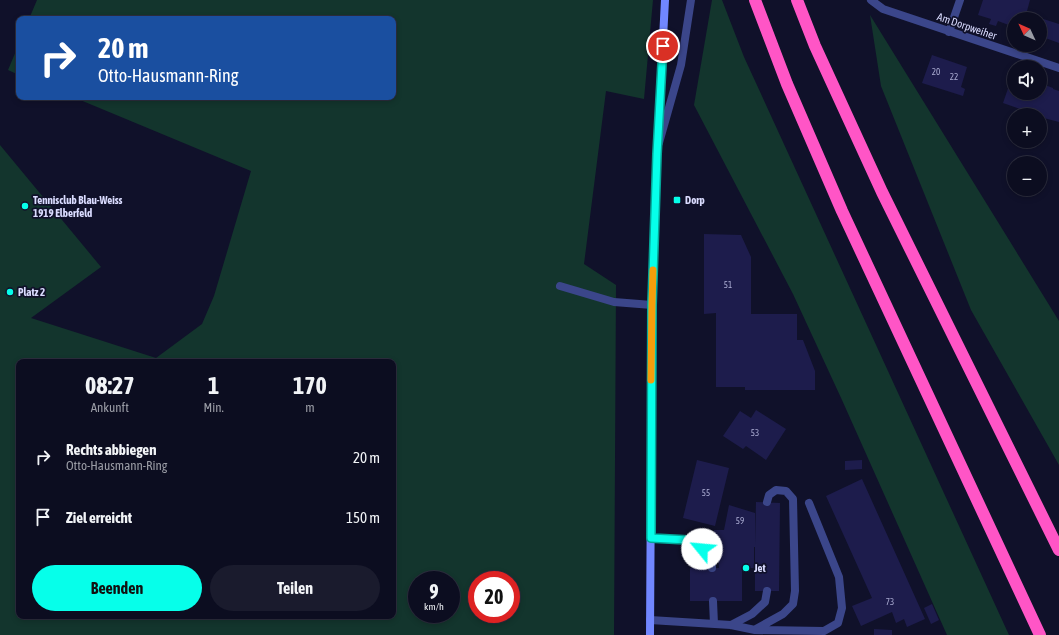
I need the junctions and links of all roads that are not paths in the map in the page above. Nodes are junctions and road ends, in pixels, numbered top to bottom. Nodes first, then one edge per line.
1 (665, 0) edge
2 (692, 0) edge
3 (755, 0) edge
4 (797, 0) edge
5 (871, 0) edge
6 (960, 0) edge
7 (949, 32) junction
8 (1059, 68) edge
9 (657, 154) junction
10 (560, 286) dead end
11 (652, 305) junction
12 (767, 502) dead end
13 (809, 503) dead end
14 (651, 538) junction
15 (1059, 550) edge
16 (712, 568) dead end
17 (767, 591) dead end
18 (713, 601) dead end
19 (650, 620) junction
20 (714, 624) junction
21 (731, 625) junction
22 (755, 630) junction
23 (650, 635) edge
24 (1040, 635) edge

1 - 9 street
2 - 9 street
3 - 24 highway
4 - 15 highway
5 - 7 street, Am Dorpweiher
6 - 7 street
7 - 8 street, Am Dorpweiher
9 - 11 street
10 - 11 street
11 - 14 street
12 - 22 street
13 - 22 street
14 - 16 street
14 - 19 street
17 - 21 street
18 - 20 street
19 - 20 street
19 - 23 street
20 - 21 street
21 - 22 street

